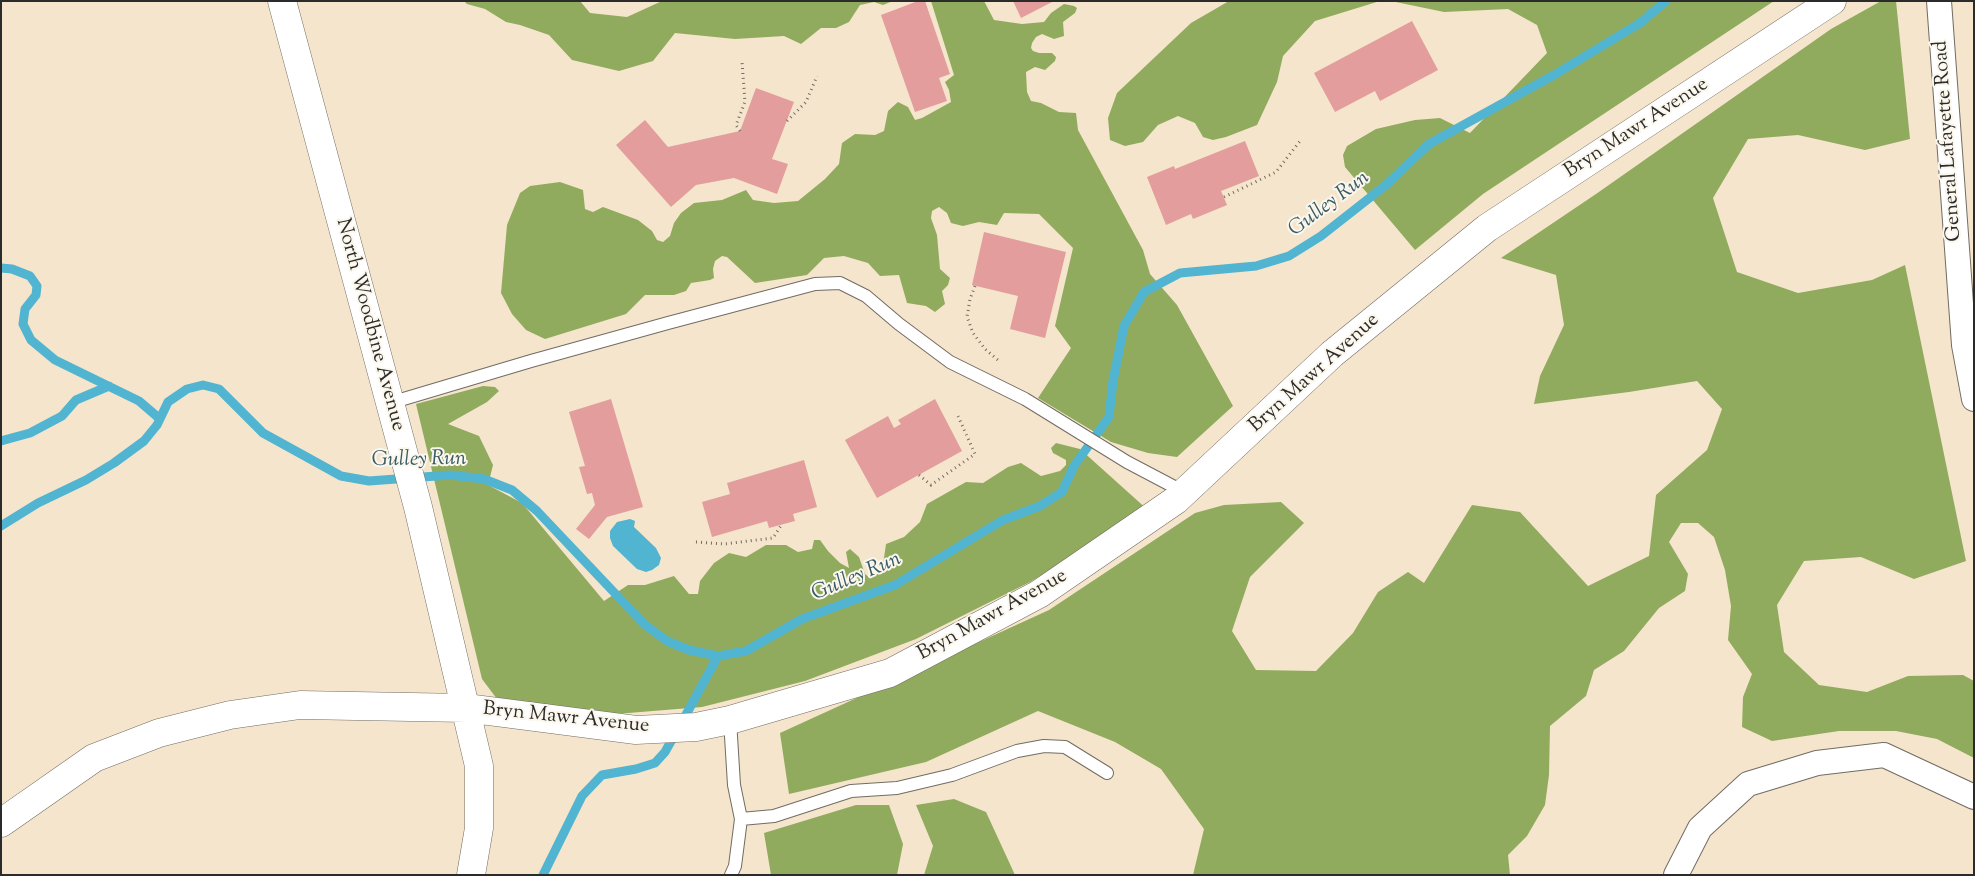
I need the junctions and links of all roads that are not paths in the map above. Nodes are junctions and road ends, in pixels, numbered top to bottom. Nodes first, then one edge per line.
1 (282, 1) edge
2 (1832, 1) edge
3 (1939, 1) edge
4 (1969, 338) edge
5 (1974, 399) edge
6 (390, 403) junction
7 (1184, 492) junction
8 (466, 708) junction
9 (730, 720) junction
10 (1107, 773) dead end
11 (1974, 798) edge
12 (741, 819) junction
13 (1, 824) edge
14 (471, 875) edge
15 (731, 875) edge
16 (1676, 875) edge

1 - 6 street, North Woodbine Avenue
2 - 7 street, Bryn Mawr Avenue
3 - 4 street, General Lafayette Road
4 - 5 street, General Lafayette Road
6 - 7 lane
6 - 8 street, North Woodbine Avenue
7 - 9 street, Bryn Mawr Avenue
8 - 9 street, Bryn Mawr Avenue
8 - 13 street, Bryn Mawr Avenue
8 - 14 street, North Woodbine Avenue
9 - 12 lane
10 - 12 lane
11 - 16 street
12 - 15 lane

